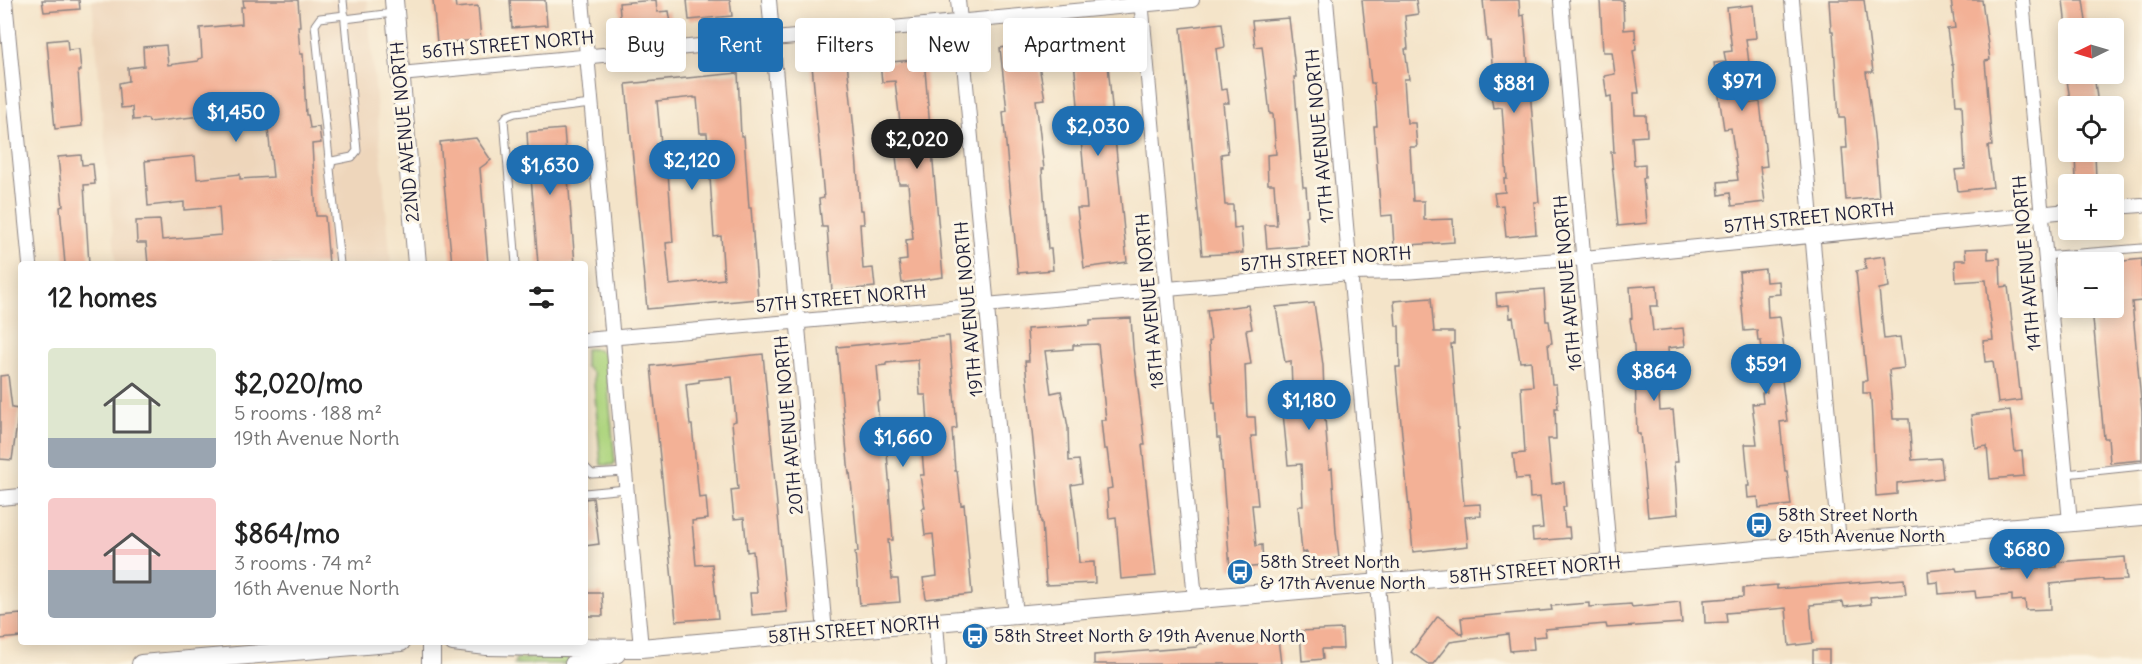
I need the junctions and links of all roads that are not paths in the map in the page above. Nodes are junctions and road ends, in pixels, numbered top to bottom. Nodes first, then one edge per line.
1 (5, 0) edge
2 (343, 0) edge
3 (582, 0) edge
4 (768, 0) edge
5 (958, 0) edge
6 (1192, 0) edge
7 (1326, 0) edge
8 (1561, 0) edge
9 (1792, 0) edge
10 (2022, 0) edge
11 (1141, 2) edge
12 (394, 6) edge
13 (345, 17) junction
14 (770, 18) edge
15 (960, 18) edge
16 (989, 18) edge
17 (907, 26) edge
18 (783, 38) edge
19 (698, 46) edge
20 (587, 56) junction
21 (775, 72) edge
22 (965, 72) edge
23 (400, 74) junction
24 (591, 104) junction
25 (331, 166) junction
26 (2142, 205) edge
27 (2124, 206) edge
28 (2058, 212) edge
29 (2040, 214) junction
30 (1814, 236) junction
31 (2142, 248) edge
32 (2044, 256) junction
33 (1584, 258) junction
34 (30, 261) edge
35 (340, 261) edge
36 (417, 261) edge
37 (516, 261) edge
38 (1350, 273) junction
39 (1167, 289) junction
40 (987, 305) junction
41 (798, 321) junction
42 (613, 338) junction
43 (588, 340) edge
44 (2142, 466) edge
45 (588, 470) edge
46 (625, 472) junction
47 (2066, 474) junction
48 (626, 489) junction
49 (588, 493) edge
50 (18, 496) edge
51 (0, 498) edge
52 (2142, 516) edge
53 (2070, 522) junction
54 (1839, 543) junction
55 (1610, 563) junction
56 (1378, 584) junction
57 (1194, 600) junction
58 (1016, 616) junction
59 (936, 623) junction
60 (825, 632) junction
61 (344, 645) edge
62 (431, 645) edge
63 (487, 645) edge
64 (526, 645) edge
65 (641, 648) junction
66 (141, 664) edge
67 (431, 664) edge
68 (492, 664) edge
69 (574, 664) edge
70 (939, 664) edge
71 (1385, 664) edge

1 - 34 street
2 - 13 lane
3 - 20 street
4 - 14 street, 20TH AVENUE NORTH
5 - 15 street, 19TH AVENUE NORTH
6 - 11 street, 56TH STREET NORTH
7 - 38 street, 17TH AVENUE NORTH
8 - 33 street, 16TH AVENUE NORTH
9 - 30 street
10 - 29 street, 14TH AVENUE NORTH
11 - 16 street, 56TH STREET NORTH
11 - 39 street, 18TH AVENUE NORTH
12 - 13 lane
12 - 23 street, 22ND AVENUE NORTH
13 - 25 lane
13 - 25 lane
17 - 18 street, 56TH STREET NORTH
19 - 20 street, 56TH STREET NORTH
20 - 23 street, 56TH STREET NORTH
20 - 24 street
21 - 41 street, 20TH AVENUE NORTH
22 - 40 street, 19TH AVENUE NORTH
23 - 36 street, 22ND AVENUE NORTH
24 - 37 lane
24 - 42 street
25 - 35 lane
26 - 27 street
28 - 29 street, 57TH STREET NORTH
29 - 30 street, 57TH STREET NORTH
29 - 32 street, 14TH AVENUE NORTH
30 - 33 street, 57TH STREET NORTH
30 - 54 street
31 - 32 lane
32 - 47 street, 14TH AVENUE NORTH
33 - 38 street, 57TH STREET NORTH
33 - 55 street, 16TH AVENUE NORTH
38 - 39 street, 57TH STREET NORTH
38 - 56 street, 17TH AVENUE NORTH
39 - 40 street, 57TH STREET NORTH
39 - 57 street, 18TH AVENUE NORTH
40 - 41 street, 57TH STREET NORTH
40 - 58 street, 19TH AVENUE NORTH
41 - 42 street, 57TH STREET NORTH
41 - 60 street, 20TH AVENUE NORTH
42 - 43 street, 57TH STREET NORTH
42 - 46 street
44 - 47 lane
45 - 46 lane
46 - 48 street
47 - 53 street, 14TH AVENUE NORTH
48 - 49 lane
48 - 65 street
50 - 51 street
52 - 53 street, 58TH STREET NORTH
53 - 54 street, 58TH STREET NORTH
54 - 55 street, 58TH STREET NORTH
55 - 56 street, 58TH STREET NORTH
56 - 57 street, 58TH STREET NORTH
56 - 71 street, 17TH AVENUE NORTH
57 - 58 street, 58TH STREET NORTH
58 - 59 street, 58TH STREET NORTH
59 - 60 street, 58TH STREET NORTH
59 - 70 street
60 - 65 street, 58TH STREET NORTH
61 - 66 street
62 - 67 street
63 - 68 street
64 - 65 street, 58TH STREET NORTH
65 - 69 street, 58TH STREET NORTH

